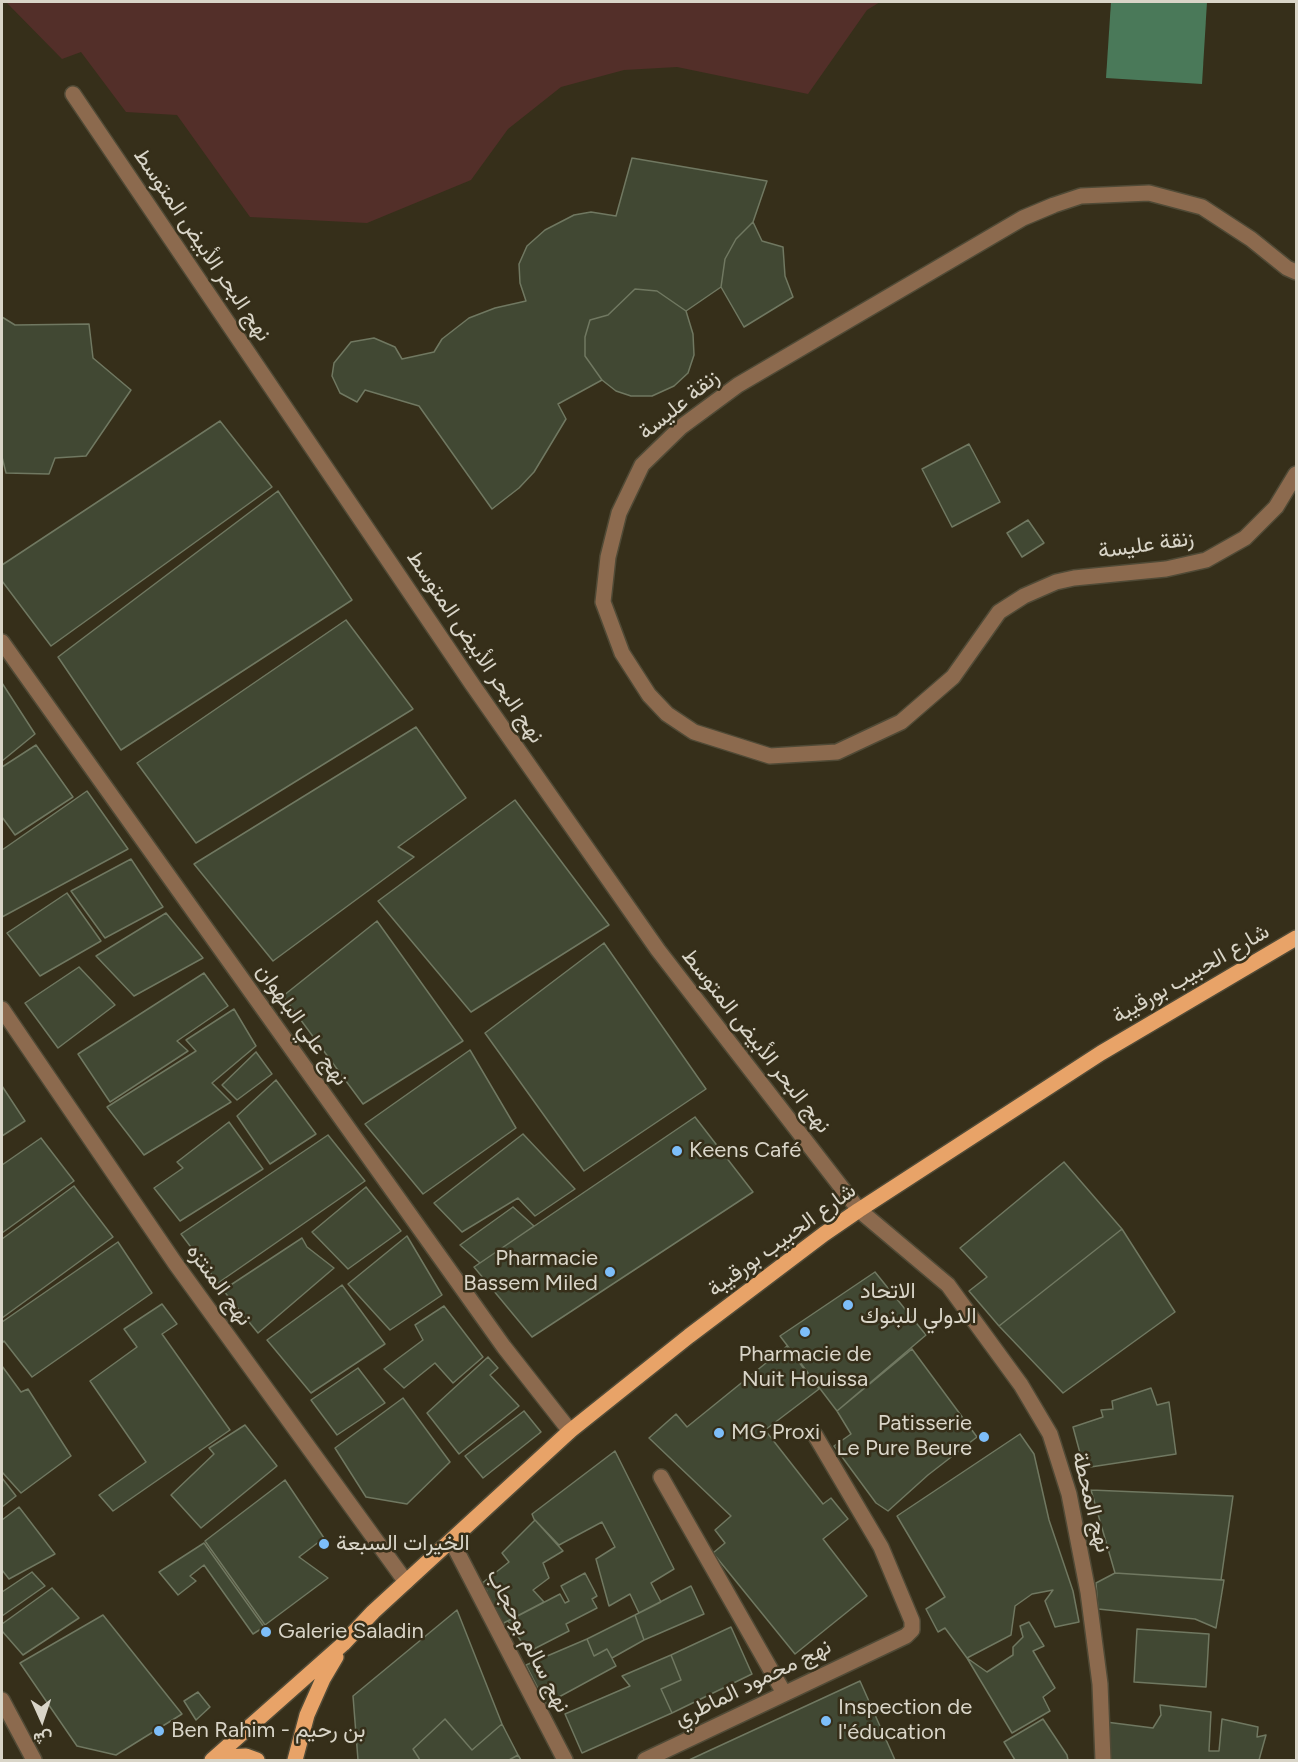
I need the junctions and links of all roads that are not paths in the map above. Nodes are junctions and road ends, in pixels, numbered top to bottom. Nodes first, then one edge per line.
1 (73, 94) dead end
2 (1296, 272) edge
3 (1296, 474) edge
4 (2, 642) edge
5 (1296, 938) edge
6 (2, 1009) edge
7 (859, 1210) junction
8 (948, 1285) joint
9 (570, 1431) junction
10 (815, 1436) dead end
11 (661, 1477) dead end
12 (452, 1542) junction
13 (406, 1582) junction
14 (343, 1644) junction
15 (784, 1693) junction
16 (3, 1704) edge
17 (34, 1761) edge
18 (212, 1761) edge
19 (217, 1761) edge
20 (257, 1761) edge
21 (295, 1761) edge
22 (565, 1761) edge
23 (645, 1761) edge
24 (1103, 1761) edge

1 - 7 street, نهج البحر الأبيض المتوسط
2 - 3 street, زنقة عليسة
4 - 9 street, نهج علي البلهوان
5 - 7 main road, شارع الحبيب بورقيبة
6 - 13 street, نهج المنتزه
7 - 8 street, نهج البحر الأبيض المتوسط
7 - 9 main road, شارع الحبيب بورقيبة
8 - 24 street, نهج المحطة
9 - 12 main road, شارع الحبيب بورقيبة
10 - 15 street, نهج محمود الماطري
11 - 15 street
12 - 13 main road, شارع الحبيب بورقيبة
12 - 22 street, نهج سالم بوحجاب
13 - 14 main road, شارع الحبيب بورقيبة
14 - 18 main road, شارع الحبيب بورقيبة
14 - 21 main road, شارع الحبيب بورقيبة
15 - 23 street, نهج محمود الماطري
16 - 17 street
19 - 20 main road

